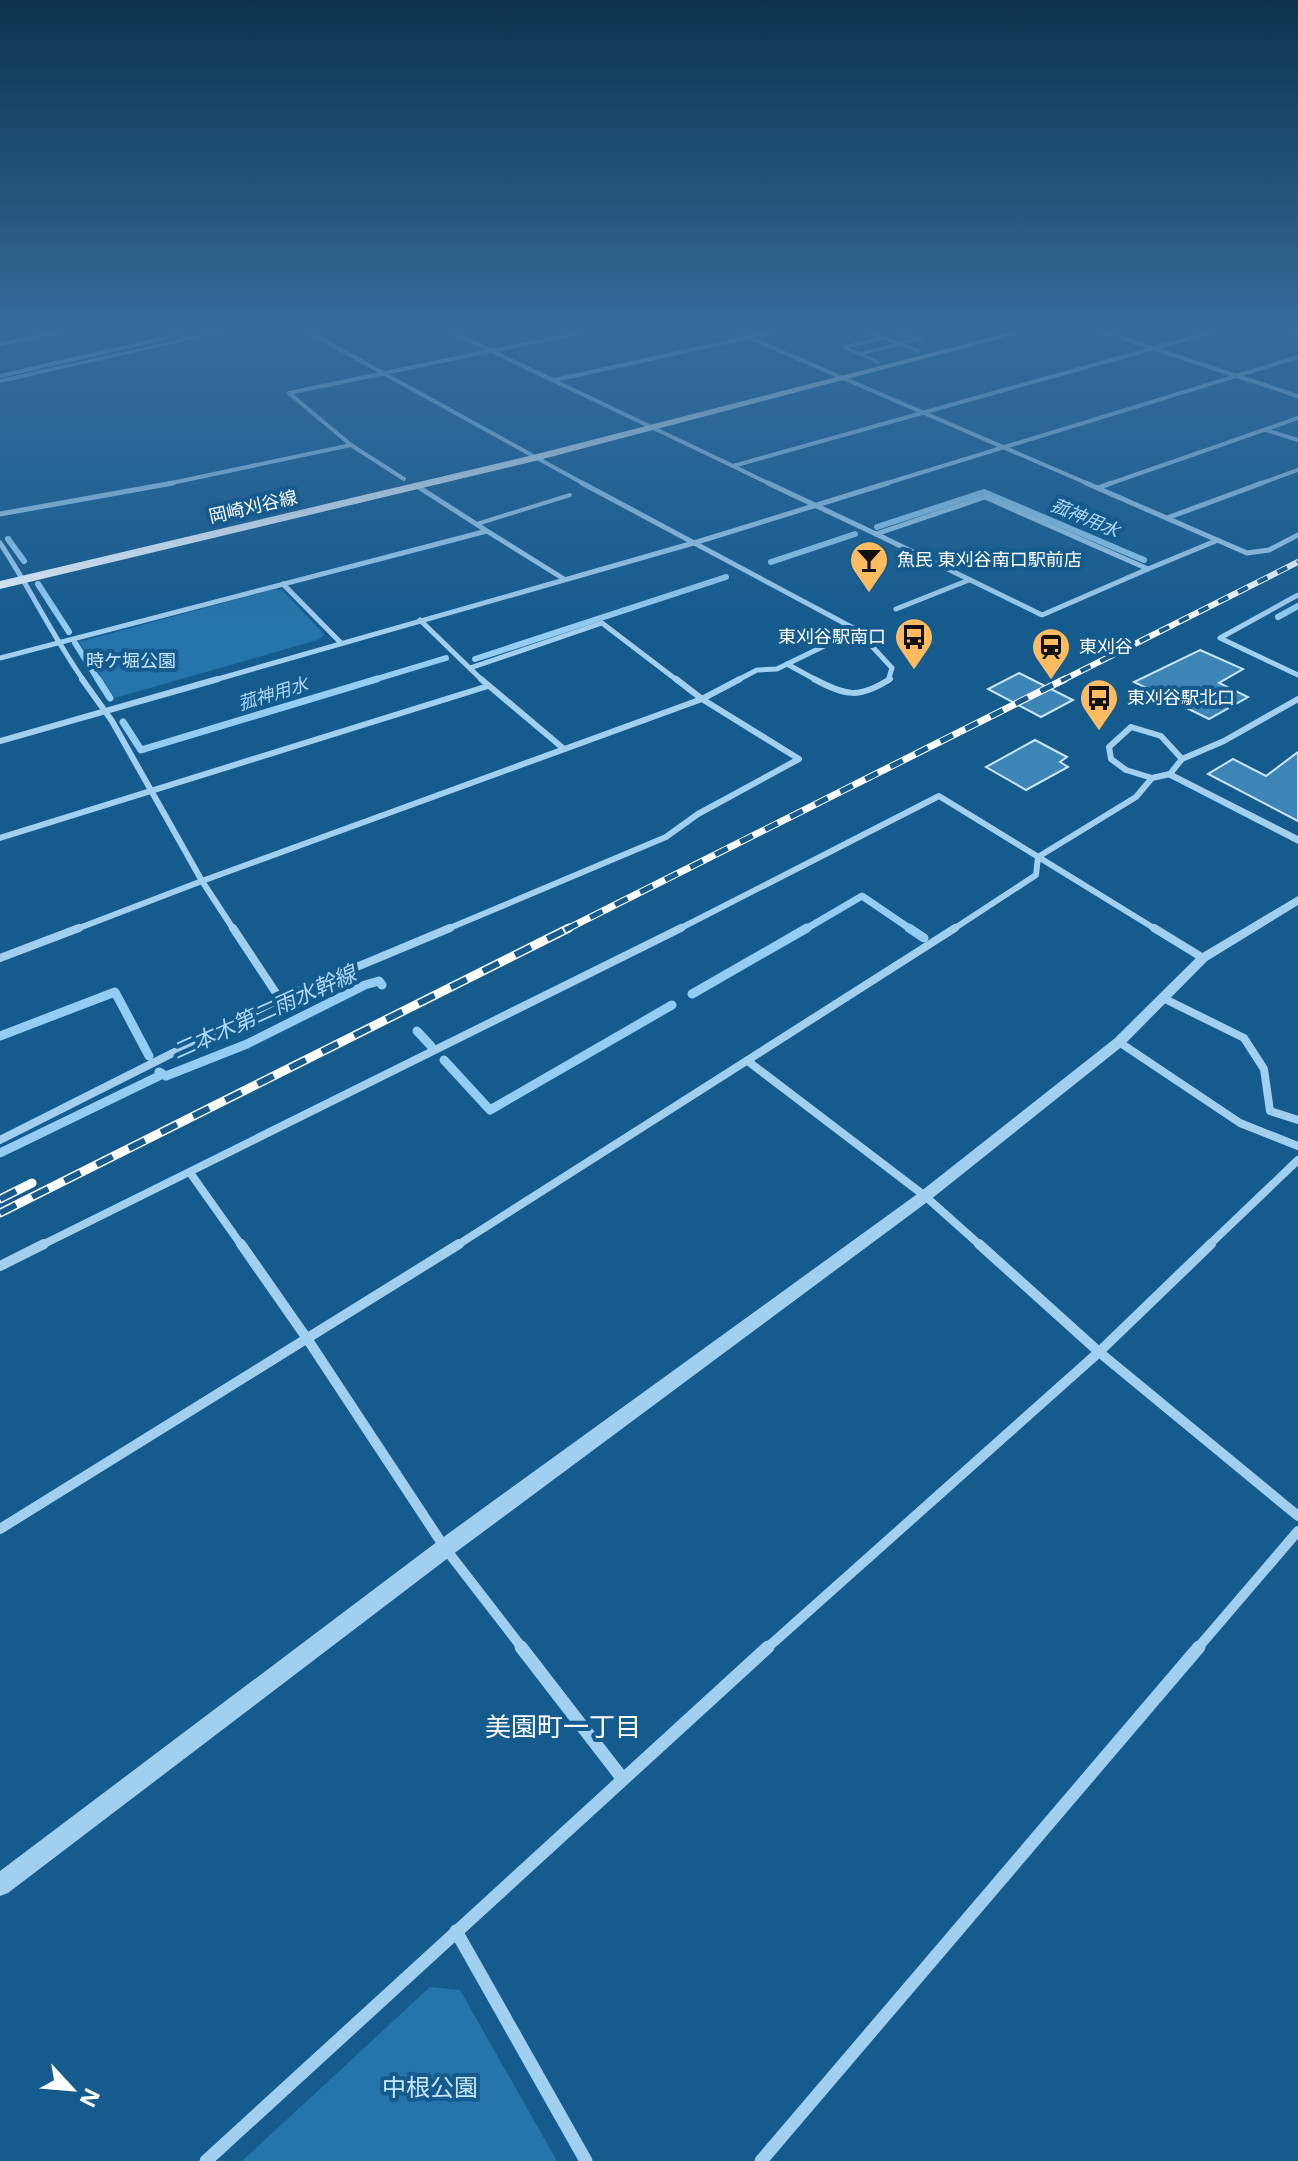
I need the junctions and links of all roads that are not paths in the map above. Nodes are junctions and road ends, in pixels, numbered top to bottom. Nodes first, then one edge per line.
1 (335, 432) edge
2 (488, 432) edge
3 (599, 432) edge
4 (637, 432) edge
5 (660, 432) edge
6 (857, 432) edge
7 (968, 432) edge
8 (1056, 432) edge
9 (1261, 432) edge
10 (1272, 432) edge
11 (1298, 440) edge
12 (351, 445) junction
13 (1004, 448) junction
14 (522, 451) junction
15 (535, 458) junction
16 (733, 466) junction
17 (1298, 470) edge
18 (404, 479) junction
19 (417, 486) junction
20 (1097, 488) junction
21 (570, 495) dead end
22 (815, 505) junction
23 (0, 514) edge
24 (1167, 518) junction
25 (477, 524) junction
26 (487, 531) junction
27 (874, 535) junction
28 (1298, 535) edge
29 (1218, 540) junction
30 (697, 542) junction
31 (0, 543) edge
32 (1148, 569) junction
33 (0, 575) edge
34 (21, 575) junction
35 (564, 579) junction
36 (969, 580) junction
37 (283, 584) junction
38 (0, 585) edge
39 (1298, 595) edge
40 (896, 609) dead end
41 (420, 620) junction
42 (857, 630) junction
43 (341, 643) junction
44 (58, 644) junction
45 (0, 658) edge
46 (787, 664) junction
47 (470, 668) junction
48 (1298, 675) edge
49 (488, 686) junction
50 (702, 699) junction
51 (1298, 699) edge
52 (105, 712) junction
53 (0, 741) edge
54 (564, 749) junction
55 (1182, 759) junction
56 (1170, 774) junction
57 (1152, 778) junction
58 (151, 791) junction
59 (0, 838) edge
60 (1298, 841) edge
61 (1038, 857) junction
62 (202, 881) junction
63 (1298, 900) edge
64 (0, 958) edge
65 (1203, 958) junction
66 (1163, 998) junction
67 (280, 999) junction
68 (1119, 1042) junction
69 (749, 1062) junction
70 (1298, 1120) edge
71 (0, 1140) edge
72 (1298, 1146) edge
73 (1298, 1160) edge
74 (191, 1174) junction
75 (925, 1196) junction
76 (0, 1266) edge
77 (308, 1340) junction
78 (1099, 1352) junction
79 (1298, 1516) edge
80 (0, 1529) edge
81 (1298, 1531) edge
82 (445, 1548) junction
83 (622, 1778) junction
84 (0, 1885) edge
85 (456, 1931) junction
86 (206, 2161) edge
87 (586, 2161) edge
88 (761, 2161) edge

1 - 12 street
2 - 14 street
3 - 14 main road, 岡崎刈谷線
4 - 15 main road, 岡崎刈谷線
5 - 16 street
6 - 16 street
7 - 13 street
8 - 13 street
9 - 20 street
10 - 11 street
12 - 18 street
12 - 23 street
13 - 20 street
13 - 22 street
14 - 15 street
14 - 18 main road, 岡崎刈谷線
15 - 19 main road, 岡崎刈谷線
15 - 30 street
16 - 22 street
17 - 24 street
18 - 34 main road, 岡崎刈谷線
19 - 25 street
19 - 34 main road, 岡崎刈谷線
20 - 24 street
21 - 25 lane
22 - 27 street
22 - 30 street
24 - 29 street
25 - 26 street
26 - 35 street
26 - 37 street
27 - 32 street
27 - 36 street
28 - 29 street
29 - 32 street
30 - 35 street
30 - 42 street
31 - 34 street
32 - 36 street
33 - 34 main road, 岡崎刈谷線
34 - 38 main road, 岡崎刈谷線
34 - 44 street
35 - 41 street
36 - 40 street
37 - 43 street
37 - 44 street
39 - 48 street
41 - 43 street
41 - 47 street
42 - 46 street
42 - 46 street
43 - 52 street
44 - 45 street
44 - 52 street
46 - 50 street
47 - 49 street
47 - 50 street
49 - 54 street
49 - 58 street
50 - 54 street
50 - 67 street
51 - 55 street
52 - 53 street
52 - 58 street
54 - 62 street
55 - 56 street
55 - 57 street
56 - 57 street
56 - 60 street
57 - 61 street
58 - 59 street
58 - 62 street
61 - 65 street
61 - 69 street
61 - 74 street
62 - 64 street
62 - 67 street
63 - 65 street
65 - 66 street
66 - 68 street
66 - 70 street
67 - 71 street
68 - 72 street
68 - 75 street
69 - 75 street
69 - 77 street
73 - 78 street
74 - 76 street
74 - 77 street
75 - 78 street
75 - 82 street
77 - 80 street
77 - 82 street
78 - 79 street
78 - 83 street
81 - 88 street
82 - 83 street
82 - 84 street
83 - 85 street
85 - 86 street
85 - 87 street

